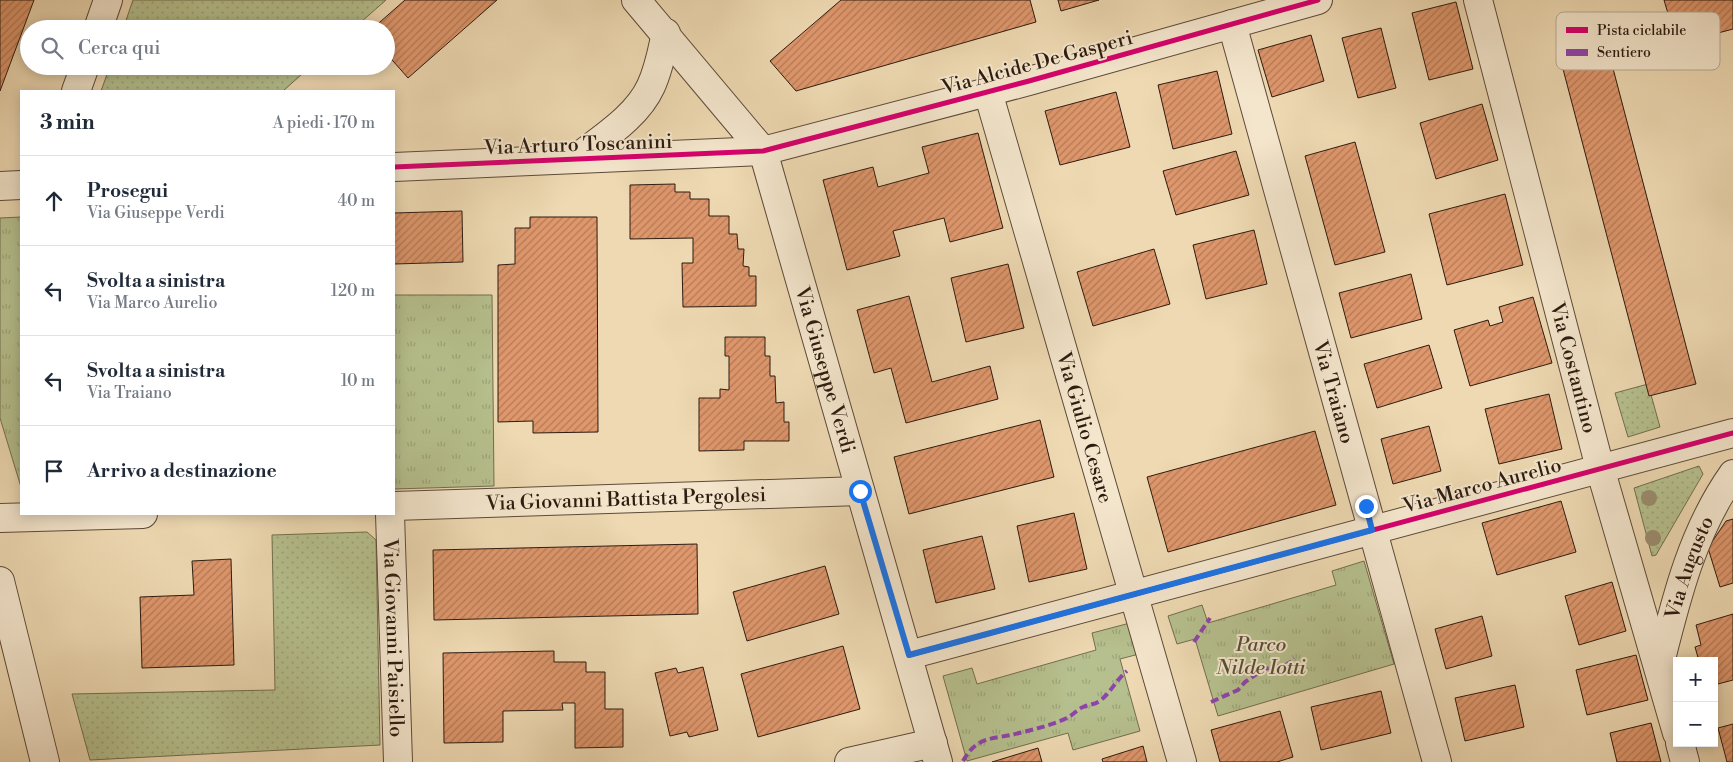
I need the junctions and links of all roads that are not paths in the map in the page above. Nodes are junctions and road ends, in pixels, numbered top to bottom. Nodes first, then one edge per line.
1 (108, 0) edge
2 (636, 0) edge
3 (1318, 0) edge
4 (1478, 0) edge
5 (101, 20) edge
6 (1232, 24) junction
7 (666, 33) junction
8 (82, 75) edge
9 (76, 90) edge
10 (988, 92) junction
11 (763, 151) junction
12 (577, 158) junction
13 (395, 167) edge
14 (20, 185) edge
15 (0, 186) edge
16 (1733, 433) edge
17 (1600, 468) junction
18 (1733, 474) edge
19 (860, 491) junction
20 (395, 506) edge
21 (107, 515) edge
22 (390, 515) edge
23 (0, 518) edge
24 (1372, 530) junction
25 (0, 581) edge
26 (1134, 595) junction
27 (909, 655) junction
28 (1658, 669) junction
29 (1673, 720) edge
30 (1681, 747) edge
31 (935, 752) edge
32 (45, 762) edge
33 (398, 762) edge
34 (849, 762) edge
35 (1182, 762) edge
36 (1437, 762) edge
37 (1685, 762) edge

1 - 5 street
2 - 7 street
3 - 6 street, Via Alcide De Gasperi
4 - 17 street, Via Costantino
6 - 10 street, Via Alcide De Gasperi
6 - 24 street, Via Traiano
7 - 11 street
7 - 12 street
8 - 9 street
10 - 11 street, Via Alcide De Gasperi
10 - 26 street, Via Giulio Cesare
11 - 12 street, Via Arturo Toscanini
11 - 19 street, Via Giuseppe Verdi
12 - 13 street, Via Arturo Toscanini
14 - 15 street
16 - 17 street
17 - 24 street, Via Marco Aurelio
17 - 28 street, Via Costantino
18 - 28 street, Via Augusto
19 - 20 street, Via Giovanni Battista Pergolesi
19 - 27 street, Via Giuseppe Verdi
21 - 23 street
22 - 33 street, Via Giovanni Paisiello
24 - 26 street, Via Marco Aurelio
24 - 36 street, Via Traiano
25 - 32 street
26 - 27 street, Via Marco Aurelio
26 - 35 street, Via Giulio Cesare
27 - 31 street, Via Giuseppe Verdi
28 - 29 street, Via Costantino
30 - 37 street
31 - 34 street

